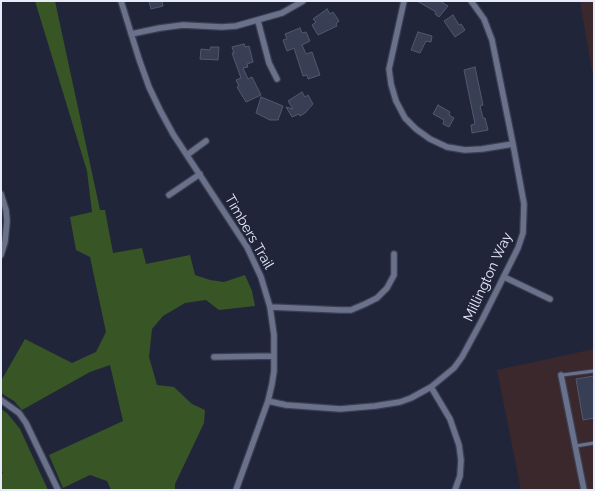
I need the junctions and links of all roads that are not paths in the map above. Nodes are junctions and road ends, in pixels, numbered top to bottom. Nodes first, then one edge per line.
1 (121, 1) edge
2 (303, 1) edge
3 (404, 1) edge
4 (471, 1) edge
5 (258, 21) junction
6 (131, 34) junction
7 (277, 79) dead end
8 (206, 141) dead end
9 (513, 144) junction
10 (187, 155) junction
11 (200, 174) junction
12 (1, 194) edge
13 (170, 195) dead end
14 (394, 254) dead end
15 (1, 255) edge
16 (504, 277) junction
17 (550, 299) dead end
18 (270, 307) junction
19 (274, 356) junction
20 (214, 357) dead end
21 (594, 371) edge
22 (561, 375) joint
23 (431, 388) junction
24 (1, 400) edge
25 (268, 401) junction
26 (594, 443) edge
27 (576, 446) junction
28 (58, 490) edge
29 (236, 490) edge
30 (455, 490) edge
31 (584, 490) edge

1 - 6 street, Timbers Trail
2 - 5 street
3 - 9 street
4 - 9 street, Millington Way
5 - 6 street
5 - 7 street
6 - 10 street, Timbers Trail
8 - 10 street
9 - 16 street, Millington Way
10 - 11 street, Timbers Trail
11 - 13 street
11 - 18 street, Timbers Trail
12 - 15 street
14 - 18 street
16 - 17 street
16 - 23 street, Millington Way
18 - 19 street, Timbers Trail
19 - 20 street
19 - 25 street, Timbers Trail
21 - 22 lane
22 - 27 street
23 - 25 street, Millington Way
23 - 30 street
24 - 28 street
25 - 29 street, Timbers Trail
26 - 27 lane
27 - 31 street

